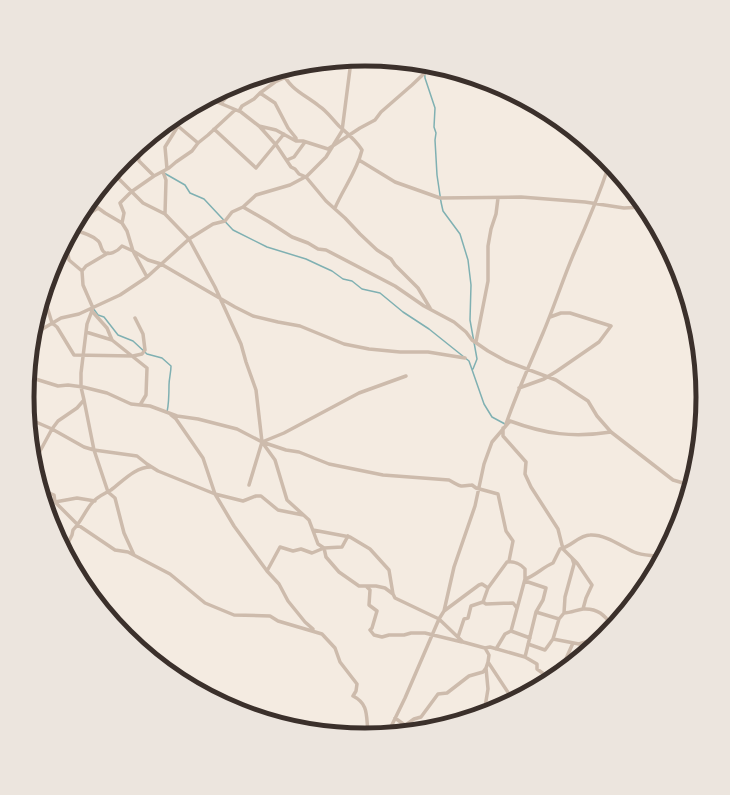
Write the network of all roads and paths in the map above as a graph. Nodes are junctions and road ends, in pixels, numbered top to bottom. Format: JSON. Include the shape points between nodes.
{"nodes":[{"id":1,"x":350,"y":67,"type":"edge"},
{"id":2,"x":425,"y":72,"type":"edge"},
{"id":3,"x":291,"y":75,"type":"edge"},
{"id":4,"x":285,"y":78,"type":"junction"},
{"id":5,"x":260,"y":93,"type":"junction"},
{"id":6,"x":227,"y":97,"type":"edge"},
{"id":7,"x":218,"y":102,"type":"edge"},
{"id":8,"x":221,"y":103,"type":"junction"},
{"id":9,"x":237,"y":111,"type":"junction"},
{"id":10,"x":178,"y":126,"type":"joint"},
{"id":11,"x":259,"y":126,"type":"junction"},
{"id":12,"x":342,"y":128,"type":"junction"},
{"id":13,"x":214,"y":129,"type":"junction"},
{"id":14,"x":284,"y":134,"type":"junction"},
{"id":15,"x":350,"y":135,"type":"junction"},
{"id":16,"x":296,"y":141,"type":"junction"},
{"id":17,"x":305,"y":142,"type":"junction"},
{"id":18,"x":198,"y":143,"type":"junction"},
{"id":19,"x":276,"y":144,"type":"junction"},
{"id":20,"x":334,"y":145,"type":"junction"},
{"id":21,"x":138,"y":157,"type":"edge"},
{"id":22,"x":287,"y":160,"type":"junction"},
{"id":23,"x":359,"y":160,"type":"junction"},
{"id":24,"x":167,"y":169,"type":"junction"},
{"id":25,"x":607,"y":171,"type":"edge"},
{"id":26,"x":163,"y":172,"type":"junction"},
{"id":27,"x":154,"y":176,"type":"junction"},
{"id":28,"x":306,"y":177,"type":"junction"},
{"id":29,"x":117,"y":178,"type":"edge"},
{"id":30,"x":131,"y":192,"type":"junction"},
{"id":31,"x":498,"y":198,"type":"junction"},
{"id":32,"x":596,"y":204,"type":"junction"},
{"id":33,"x":95,"y":206,"type":"edge"},
{"id":34,"x":243,"y":207,"type":"junction"},
{"id":35,"x":636,"y":207,"type":"edge"},
{"id":36,"x":98,"y":208,"type":"junction"},
{"id":37,"x":335,"y":208,"type":"junction"},
{"id":38,"x":91,"y":213,"type":"edge"},
{"id":39,"x":165,"y":214,"type":"junction"},
{"id":40,"x":122,"y":222,"type":"junction"},
{"id":41,"x":78,"y":231,"type":"edge"},
{"id":42,"x":189,"y":239,"type":"junction"},
{"id":43,"x":133,"y":251,"type":"junction"},
{"id":44,"x":68,"y":252,"type":"edge"},
{"id":45,"x":108,"y":253,"type":"junction"},
{"id":46,"x":161,"y":264,"type":"junction"},
{"id":47,"x":82,"y":271,"type":"junction"},
{"id":48,"x":147,"y":277,"type":"junction"},
{"id":49,"x":222,"y":300,"type":"junction"},
{"id":50,"x":47,"y":306,"type":"edge"},
{"id":51,"x":92,"y":309,"type":"junction"},
{"id":52,"x":430,"y":309,"type":"junction"},
{"id":53,"x":550,"y":317,"type":"junction"},
{"id":54,"x":134,"y":318,"type":"dead end"},
{"id":55,"x":52,"y":323,"type":"junction"},
{"id":56,"x":41,"y":329,"type":"edge"},
{"id":57,"x":86,"y":332,"type":"junction"},
{"id":58,"x":112,"y":340,"type":"junction"},
{"id":59,"x":476,"y":342,"type":"junction"},
{"id":60,"x":83,"y":356,"type":"junction"},
{"id":61,"x":133,"y":356,"type":"junction"},
{"id":62,"x":465,"y":358,"type":"dead end"},
{"id":63,"x":527,"y":369,"type":"junction"},
{"id":64,"x":406,"y":376,"type":"dead end"},
{"id":65,"x":548,"y":377,"type":"junction"},
{"id":66,"x":35,"y":379,"type":"edge"},
{"id":67,"x":81,"y":387,"type":"junction"},
{"id":68,"x":519,"y":388,"type":"junction"},
{"id":69,"x":84,"y":400,"type":"junction"},
{"id":70,"x":140,"y":405,"type":"junction"},
{"id":71,"x":170,"y":414,"type":"junction"},
{"id":72,"x":35,"y":422,"type":"edge"},
{"id":73,"x":505,"y":426,"type":"junction"},
{"id":74,"x":52,"y":429,"type":"junction"},
{"id":75,"x":611,"y":432,"type":"junction"},
{"id":76,"x":262,"y":442,"type":"junction"},
{"id":77,"x":94,"y":450,"type":"junction"},
{"id":78,"x":39,"y":453,"type":"edge"},
{"id":79,"x":152,"y":468,"type":"junction"},
{"id":80,"x":685,"y":484,"type":"edge"},
{"id":81,"x":249,"y":485,"type":"dead end"},
{"id":82,"x":478,"y":488,"type":"junction"},
{"id":83,"x":108,"y":492,"type":"junction"},
{"id":84,"x":48,"y":493,"type":"edge"},
{"id":85,"x":215,"y":494,"type":"junction"},
{"id":86,"x":95,"y":500,"type":"junction"},
{"id":87,"x":55,"y":502,"type":"junction"},
{"id":88,"x":304,"y":515,"type":"junction"},
{"id":89,"x":78,"y":525,"type":"junction"},
{"id":90,"x":313,"y":530,"type":"junction"},
{"id":91,"x":348,"y":536,"type":"junction"},
{"id":92,"x":68,"y":543,"type":"edge"},
{"id":93,"x":324,"y":548,"type":"junction"},
{"id":94,"x":563,"y":549,"type":"junction"},
{"id":95,"x":134,"y":555,"type":"junction"},
{"id":96,"x":571,"y":556,"type":"junction"},
{"id":97,"x":656,"y":556,"type":"edge"},
{"id":98,"x":509,"y":561,"type":"junction"},
{"id":99,"x":266,"y":571,"type":"junction"},
{"id":100,"x":525,"y":580,"type":"junction"},
{"id":101,"x":367,"y":587,"type":"junction"},
{"id":102,"x":488,"y":588,"type":"junction"},
{"id":103,"x":393,"y":594,"type":"junction"},
{"id":104,"x":483,"y":602,"type":"junction"},
{"id":105,"x":517,"y":608,"type":"junction"},
{"id":106,"x":583,"y":609,"type":"junction"},
{"id":107,"x":444,"y":611,"type":"junction"},
{"id":108,"x":536,"y":612,"type":"junction"},
{"id":109,"x":564,"y":613,"type":"junction"},
{"id":110,"x":439,"y":619,"type":"junction"},
{"id":111,"x":559,"y":619,"type":"junction"},
{"id":112,"x":609,"y":621,"type":"edge"},
{"id":113,"x":315,"y":631,"type":"junction"},
{"id":114,"x":511,"y":631,"type":"junction"},
{"id":115,"x":433,"y":634,"type":"junction"},
{"id":116,"x":458,"y":637,"type":"junction"},
{"id":117,"x":530,"y":638,"type":"junction"},
{"id":118,"x":553,"y":639,"type":"junction"},
{"id":119,"x":589,"y":641,"type":"edge"},
{"id":120,"x":463,"y":642,"type":"junction"},
{"id":121,"x":573,"y":643,"type":"junction"},
{"id":122,"x":528,"y":644,"type":"junction"},
{"id":123,"x":485,"y":648,"type":"junction"},
{"id":124,"x":496,"y":649,"type":"junction"},
{"id":125,"x":525,"y":657,"type":"junction"},
{"id":126,"x":566,"y":661,"type":"edge"},
{"id":127,"x":488,"y":662,"type":"junction"},
{"id":128,"x":486,"y":668,"type":"junction"},
{"id":129,"x":545,"y":675,"type":"edge"},
{"id":130,"x":510,"y":695,"type":"edge"},
{"id":131,"x":485,"y":706,"type":"edge"},
{"id":132,"x":395,"y":718,"type":"junction"},
{"id":133,"x":406,"y":725,"type":"joint"},
{"id":134,"x":368,"y":728,"type":"edge"},
{"id":135,"x":390,"y":728,"type":"edge"}],
"edges":[{"from":1,"to":12,"type":"street"},
{"from":2,"to":15,"type":"street","via":[[374,120]]},
{"from":3,"to":4,"type":"street"},
{"from":4,"to":5,"type":"street"},
{"from":4,"to":12,"type":"street","via":[[286,82],[326,111]]},
{"from":5,"to":9,"type":"street"},
{"from":5,"to":16,"type":"street","via":[[275,103]]},
{"from":6,"to":8,"type":"street"},
{"from":7,"to":8,"type":"street"},
{"from":8,"to":9,"type":"street"},
{"from":9,"to":11,"type":"street"},
{"from":9,"to":13,"type":"street"},
{"from":10,"to":18,"type":"street"},
{"from":10,"to":24,"type":"street","via":[[165,146]]},
{"from":11,"to":14,"type":"street"},
{"from":11,"to":19,"type":"street"},
{"from":12,"to":15,"type":"street"},
{"from":12,"to":20,"type":"street"},
{"from":13,"to":18,"type":"street"},
{"from":13,"to":19,"type":"street","via":[[256,168]]},
{"from":14,"to":16,"type":"street"},
{"from":14,"to":19,"type":"street"},
{"from":15,"to":20,"type":"street"},
{"from":15,"to":23,"type":"street","via":[[362,150]]},
{"from":16,"to":17,"type":"street"},
{"from":17,"to":20,"type":"street","via":[[328,149]]},
{"from":17,"to":22,"type":"street","via":[[294,157]]},
{"from":18,"to":24,"type":"street","via":[[192,151]]},
{"from":19,"to":22,"type":"street"},
{"from":20,"to":28,"type":"street"},
{"from":21,"to":27,"type":"street","via":[[139,161]]},
{"from":22,"to":28,"type":"street","via":[[291,168]]},
{"from":23,"to":31,"type":"street","via":[[395,182],[440,198]]},
{"from":23,"to":37,"type":"street"},
{"from":24,"to":26,"type":"street"},
{"from":25,"to":32,"type":"street"},
{"from":26,"to":27,"type":"street"},
{"from":26,"to":39,"type":"street","via":[[166,180]]},
{"from":27,"to":30,"type":"street"},
{"from":28,"to":34,"type":"street","via":[[290,185],[256,195]]},
{"from":28,"to":37,"type":"street"},
{"from":29,"to":30,"type":"street"},
{"from":30,"to":39,"type":"street","via":[[142,203]]},
{"from":30,"to":40,"type":"street","via":[[120,203],[124,212]]},
{"from":31,"to":32,"type":"street","via":[[521,197]]},
{"from":31,"to":59,"type":"street","via":[[488,246],[488,281]]},
{"from":32,"to":35,"type":"street"},
{"from":32,"to":53,"type":"street"},
{"from":33,"to":36,"type":"street"},
{"from":34,"to":42,"type":"street","via":[[232,212],[225,221],[213,224]]},
{"from":34,"to":52,"type":"street","via":[[292,236],[318,249],[326,250],[395,286]]},
{"from":36,"to":38,"type":"street"},
{"from":36,"to":40,"type":"street"},
{"from":37,"to":52,"type":"street","via":[[377,250],[391,259],[418,288]]},
{"from":39,"to":42,"type":"street"},
{"from":40,"to":43,"type":"street"},
{"from":41,"to":45,"type":"street","via":[[98,240],[103,251]]},
{"from":42,"to":46,"type":"street"},
{"from":42,"to":49,"type":"street"},
{"from":43,"to":45,"type":"street","via":[[122,246]]},
{"from":43,"to":46,"type":"street"},
{"from":43,"to":48,"type":"street"},
{"from":44,"to":47,"type":"street","via":[[69,260]]},
{"from":45,"to":47,"type":"street"},
{"from":46,"to":48,"type":"street"},
{"from":46,"to":49,"type":"street"},
{"from":47,"to":51,"type":"street","via":[[83,285]]},
{"from":48,"to":51,"type":"street"},
{"from":49,"to":62,"type":"street","via":[[253,316],[300,326],[344,344],[369,349],[428,352]]},
{"from":49,"to":76,"type":"street","via":[[241,344],[256,390]]},
{"from":50,"to":55,"type":"street"},
{"from":51,"to":55,"type":"street"},
{"from":51,"to":57,"type":"street"},
{"from":51,"to":58,"type":"street","via":[[107,328]]},
{"from":52,"to":59,"type":"street","via":[[454,322]]},
{"from":53,"to":63,"type":"street"},
{"from":53,"to":65,"type":"street","via":[[570,313],[612,326],[599,342]]},
{"from":54,"to":61,"type":"street","via":[[143,334],[145,350],[142,354]]},
{"from":55,"to":56,"type":"street"},
{"from":55,"to":60,"type":"street","via":[[73,355]]},
{"from":57,"to":58,"type":"street"},
{"from":57,"to":60,"type":"street"},
{"from":58,"to":61,"type":"street"},
{"from":59,"to":63,"type":"street","via":[[506,361]]},
{"from":60,"to":61,"type":"street"},
{"from":60,"to":67,"type":"street"},
{"from":61,"to":70,"type":"street","via":[[147,368],[146,396]]},
{"from":63,"to":65,"type":"street"},
{"from":63,"to":68,"type":"street"},
{"from":64,"to":76,"type":"street","via":[[360,393]]},
{"from":65,"to":68,"type":"street"},
{"from":65,"to":75,"type":"street","via":[[588,401]]},
{"from":66,"to":67,"type":"street","via":[[58,386]]},
{"from":67,"to":69,"type":"street"},
{"from":67,"to":70,"type":"street"},
{"from":68,"to":73,"type":"street"},
{"from":69,"to":74,"type":"street"},
{"from":69,"to":77,"type":"street"},
{"from":70,"to":71,"type":"street"},
{"from":71,"to":76,"type":"street","via":[[237,429]]},
{"from":71,"to":85,"type":"street","via":[[203,458]]},
{"from":72,"to":74,"type":"street"},
{"from":73,"to":75,"type":"street","via":[[510,421],[532,429],[570,435]]},
{"from":73,"to":82,"type":"street","via":[[492,442]]},
{"from":73,"to":94,"type":"street","via":[[503,436],[526,462],[525,474],[558,529]]},
{"from":74,"to":77,"type":"street"},
{"from":74,"to":78,"type":"street"},
{"from":75,"to":80,"type":"street","via":[[672,480]]},
{"from":76,"to":81,"type":"street"},
{"from":76,"to":82,"type":"street","via":[[347,468],[384,475],[450,480],[456,485],[465,487],[471,484]]},
{"from":76,"to":88,"type":"street","via":[[276,460],[287,500]]},
{"from":77,"to":79,"type":"street","via":[[136,455]]},
{"from":77,"to":83,"type":"street"},
{"from":79,"to":83,"type":"street","via":[[144,468],[130,474]]},
{"from":79,"to":85,"type":"street"},
{"from":82,"to":98,"type":"street","via":[[499,495],[506,531],[513,540]]},
{"from":82,"to":107,"type":"street","via":[[475,506],[454,567]]},
{"from":83,"to":86,"type":"street"},
{"from":83,"to":95,"type":"street","via":[[115,498],[124,533]]},
{"from":84,"to":87,"type":"street","via":[[54,495]]},
{"from":85,"to":88,"type":"street","via":[[244,501],[261,496],[278,510]]},
{"from":85,"to":99,"type":"street"},
{"from":86,"to":87,"type":"street","via":[[77,498]]},
{"from":86,"to":89,"type":"street"},
{"from":87,"to":89,"type":"street"},
{"from":88,"to":90,"type":"street","via":[[311,522]]},
{"from":89,"to":92,"type":"street"},
{"from":89,"to":95,"type":"street","via":[[114,549]]},
{"from":90,"to":91,"type":"street"},
{"from":90,"to":93,"type":"street","via":[[318,544]]},
{"from":91,"to":93,"type":"street","via":[[342,547]]},
{"from":91,"to":103,"type":"street","via":[[370,549],[386,566],[390,572]]},
{"from":93,"to":99,"type":"street","via":[[312,553],[280,547]]},
{"from":93,"to":101,"type":"street","via":[[326,557],[339,572],[359,586]]},
{"from":94,"to":96,"type":"street"},
{"from":94,"to":97,"type":"street","via":[[591,535],[640,554]]},
{"from":94,"to":100,"type":"street","via":[[560,549],[553,563]]},
{"from":95,"to":113,"type":"street","via":[[170,574],[205,603],[215,608],[234,615],[270,616],[278,622]]},
{"from":96,"to":106,"type":"street","via":[[592,585]]},
{"from":96,"to":109,"type":"street","via":[[574,564],[565,597]]},
{"from":98,"to":100,"type":"street","via":[[524,568]]},
{"from":98,"to":102,"type":"street","via":[[502,566]]},
{"from":99,"to":113,"type":"street","via":[[279,584],[288,601],[305,622]]},
{"from":100,"to":105,"type":"street"},
{"from":100,"to":108,"type":"street","via":[[546,588]]},
{"from":101,"to":103,"type":"street","via":[[385,588]]},
{"from":101,"to":115,"type":"street","via":[[370,590],[370,605],[376,611],[370,630],[374,635],[382,637],[419,632]]},
{"from":102,"to":104,"type":"street"},
{"from":102,"to":107,"type":"street","via":[[479,585]]},
{"from":103,"to":110,"type":"street","via":[[395,598]]},
{"from":104,"to":105,"type":"street","via":[[513,603]]},
{"from":104,"to":116,"type":"street","via":[[471,606]]},
{"from":105,"to":114,"type":"street"},
{"from":106,"to":109,"type":"street"},
{"from":106,"to":112,"type":"street","via":[[602,614]]},
{"from":107,"to":110,"type":"street"},
{"from":108,"to":111,"type":"street"},
{"from":108,"to":117,"type":"street"},
{"from":109,"to":111,"type":"street"},
{"from":110,"to":115,"type":"street"},
{"from":110,"to":116,"type":"street"},
{"from":111,"to":118,"type":"street"},
{"from":113,"to":134,"type":"street","via":[[322,634],[335,648],[356,684],[353,696],[366,706]]},
{"from":114,"to":117,"type":"street"},
{"from":114,"to":124,"type":"street","via":[[505,634]]},
{"from":115,"to":120,"type":"street"},
{"from":115,"to":132,"type":"street"},
{"from":116,"to":120,"type":"street"},
{"from":117,"to":122,"type":"street"},
{"from":118,"to":121,"type":"street"},
{"from":118,"to":122,"type":"street","via":[[545,650]]},
{"from":119,"to":121,"type":"street"},
{"from":120,"to":123,"type":"street"},
{"from":121,"to":126,"type":"street"},
{"from":122,"to":125,"type":"street"},
{"from":123,"to":124,"type":"street"},
{"from":123,"to":127,"type":"street","via":[[489,655]]},
{"from":124,"to":125,"type":"street"},
{"from":125,"to":129,"type":"street","via":[[538,664],[537,669]]},
{"from":127,"to":128,"type":"street"},
{"from":127,"to":130,"type":"street"},
{"from":128,"to":131,"type":"street","via":[[488,689]]},
{"from":128,"to":133,"type":"street","via":[[482,672],[468,676],[447,693],[438,694],[421,717]]},
{"from":132,"to":133,"type":"street"},
{"from":132,"to":135,"type":"street"}]}
